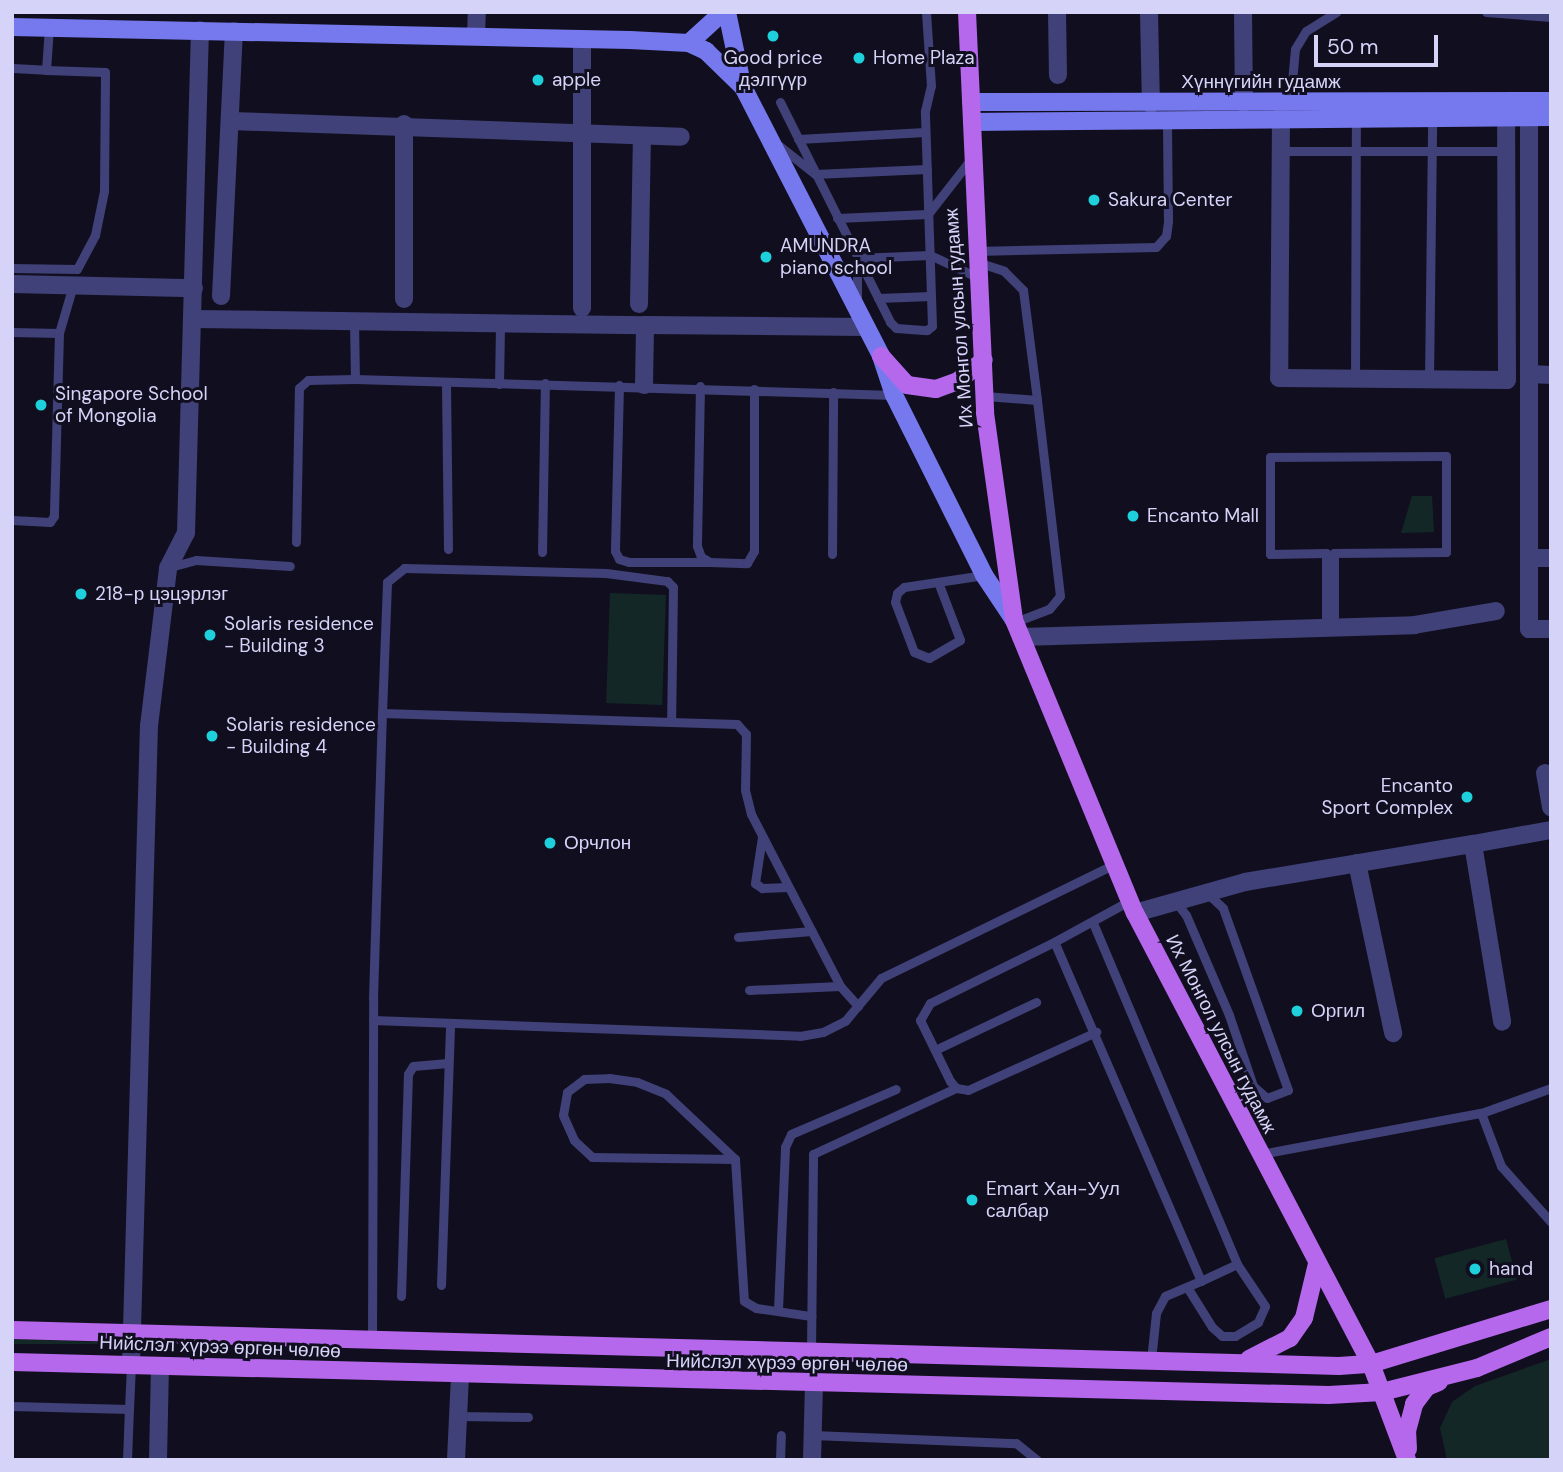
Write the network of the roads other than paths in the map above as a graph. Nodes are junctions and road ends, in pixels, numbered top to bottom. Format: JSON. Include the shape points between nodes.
{"nodes":[{"id":1,"x":477,"y":12,"type":"edge"},
{"id":2,"x":725,"y":12,"type":"edge"},
{"id":3,"x":926,"y":12,"type":"edge"},
{"id":4,"x":967,"y":12,"type":"edge"},
{"id":5,"x":1057,"y":12,"type":"edge"},
{"id":6,"x":1149,"y":12,"type":"edge"},
{"id":7,"x":1243,"y":12,"type":"edge"},
{"id":8,"x":1336,"y":12,"type":"edge"},
{"id":9,"x":1486,"y":12,"type":"edge"},
{"id":10,"x":1551,"y":17,"type":"edge"},
{"id":11,"x":12,"y":27,"type":"edge"},
{"id":12,"x":49,"y":27,"type":"junction"},
{"id":13,"x":200,"y":30,"type":"junction"},
{"id":14,"x":234,"y":31,"type":"junction"},
{"id":15,"x":476,"y":36,"type":"junction"},
{"id":16,"x":582,"y":38,"type":"junction"},
{"id":17,"x":690,"y":43,"type":"junction"},
{"id":18,"x":12,"y":68,"type":"edge"},
{"id":19,"x":46,"y":70,"type":"junction"},
{"id":20,"x":1058,"y":75,"type":"dead end"},
{"id":21,"x":743,"y":87,"type":"junction"},
{"id":22,"x":1551,"y":101,"type":"edge"},
{"id":23,"x":780,"y":102,"type":"dead end"},
{"id":24,"x":971,"y":102,"type":"junction"},
{"id":25,"x":1244,"y":103,"type":"junction"},
{"id":26,"x":1151,"y":104,"type":"junction"},
{"id":27,"x":1286,"y":110,"type":"junction"},
{"id":28,"x":1356,"y":117,"type":"junction"},
{"id":29,"x":1432,"y":117,"type":"junction"},
{"id":30,"x":1506,"y":117,"type":"junction"},
{"id":31,"x":1530,"y":117,"type":"junction"},
{"id":32,"x":1551,"y":117,"type":"edge"},
{"id":33,"x":1167,"y":119,"type":"junction"},
{"id":34,"x":231,"y":121,"type":"junction"},
{"id":35,"x":972,"y":122,"type":"junction"},
{"id":36,"x":404,"y":124,"type":"junction"},
{"id":37,"x":925,"y":132,"type":"junction"},
{"id":38,"x":580,"y":134,"type":"junction"},
{"id":39,"x":642,"y":136,"type":"junction"},
{"id":40,"x":681,"y":137,"type":"dead end"},
{"id":41,"x":770,"y":139,"type":"junction"},
{"id":42,"x":798,"y":139,"type":"junction"},
{"id":43,"x":1431,"y":149,"type":"junction"},
{"id":44,"x":1357,"y":150,"type":"junction"},
{"id":45,"x":1281,"y":151,"type":"junction"},
{"id":46,"x":1506,"y":151,"type":"junction"},
{"id":47,"x":971,"y":159,"type":"junction"},
{"id":48,"x":927,"y":169,"type":"junction"},
{"id":49,"x":815,"y":174,"type":"junction"},
{"id":50,"x":928,"y":214,"type":"junction"},
{"id":51,"x":837,"y":218,"type":"junction"},
{"id":52,"x":930,"y":255,"type":"junction"},
{"id":53,"x":857,"y":258,"type":"junction"},
{"id":54,"x":976,"y":263,"type":"junction"},
{"id":55,"x":12,"y":268,"type":"edge"},
{"id":56,"x":75,"y":277,"type":"junction"},
{"id":57,"x":12,"y":284,"type":"edge"},
{"id":58,"x":194,"y":288,"type":"junction"},
{"id":59,"x":220,"y":296,"type":"dead end"},
{"id":60,"x":931,"y":296,"type":"junction"},
{"id":61,"x":878,"y":298,"type":"junction"},
{"id":62,"x":404,"y":299,"type":"dead end"},
{"id":63,"x":639,"y":304,"type":"dead end"},
{"id":64,"x":582,"y":308,"type":"dead end"},
{"id":65,"x":857,"y":309,"type":"junction"},
{"id":66,"x":194,"y":319,"type":"junction"},
{"id":67,"x":354,"y":321,"type":"junction"},
{"id":68,"x":500,"y":324,"type":"junction"},
{"id":69,"x":645,"y":325,"type":"junction"},
{"id":70,"x":866,"y":327,"type":"junction"},
{"id":71,"x":12,"y":332,"type":"edge"},
{"id":72,"x":59,"y":333,"type":"junction"},
{"id":73,"x":881,"y":356,"type":"junction"},
{"id":74,"x":984,"y":360,"type":"junction"},
{"id":75,"x":1530,"y":374,"type":"junction"},
{"id":76,"x":1551,"y":374,"type":"edge"},
{"id":77,"x":355,"y":379,"type":"junction"},
{"id":78,"x":1355,"y":379,"type":"junction"},
{"id":79,"x":1429,"y":380,"type":"junction"},
{"id":80,"x":545,"y":383,"type":"junction"},
{"id":81,"x":499,"y":384,"type":"junction"},
{"id":82,"x":446,"y":385,"type":"junction"},
{"id":83,"x":619,"y":385,"type":"junction"},
{"id":84,"x":644,"y":385,"type":"junction"},
{"id":85,"x":700,"y":386,"type":"junction"},
{"id":86,"x":754,"y":388,"type":"junction"},
{"id":87,"x":833,"y":392,"type":"junction"},
{"id":88,"x":894,"y":395,"type":"junction"},
{"id":89,"x":985,"y":396,"type":"junction"},
{"id":90,"x":1037,"y":400,"type":"junction"},
{"id":91,"x":12,"y":520,"type":"edge"},
{"id":92,"x":296,"y":542,"type":"dead end"},
{"id":93,"x":448,"y":550,"type":"dead end"},
{"id":94,"x":542,"y":552,"type":"dead end"},
{"id":95,"x":832,"y":554,"type":"dead end"},
{"id":96,"x":1529,"y":558,"type":"junction"},
{"id":97,"x":1551,"y":558,"type":"edge"},
{"id":98,"x":709,"y":562,"type":"junction"},
{"id":99,"x":290,"y":566,"type":"dead end"},
{"id":100,"x":168,"y":568,"type":"junction"},
{"id":101,"x":984,"y":575,"type":"junction"},
{"id":102,"x":938,"y":582,"type":"junction"},
{"id":103,"x":1496,"y":611,"type":"dead end"},
{"id":104,"x":1016,"y":626,"type":"junction"},
{"id":105,"x":1330,"y":627,"type":"junction"},
{"id":106,"x":1551,"y":629,"type":"edge"},
{"id":107,"x":383,"y":713,"type":"junction"},
{"id":108,"x":671,"y":722,"type":"junction"},
{"id":109,"x":1545,"y":773,"type":"dead end"},
{"id":110,"x":1551,"y":807,"type":"edge"},
{"id":111,"x":1551,"y":830,"type":"edge"},
{"id":112,"x":762,"y":837,"type":"junction"},
{"id":113,"x":1474,"y":844,"type":"junction"},
{"id":114,"x":1357,"y":863,"type":"junction"},
{"id":115,"x":1113,"y":865,"type":"junction"},
{"id":116,"x":789,"y":887,"type":"junction"},
{"id":117,"x":1206,"y":892,"type":"junction"},
{"id":118,"x":1173,"y":899,"type":"junction"},
{"id":119,"x":1132,"y":907,"type":"junction"},
{"id":120,"x":1093,"y":923,"type":"junction"},
{"id":121,"x":812,"y":931,"type":"junction"},
{"id":122,"x":738,"y":937,"type":"dead end"},
{"id":123,"x":1054,"y":942,"type":"junction"},
{"id":124,"x":840,"y":986,"type":"junction"},
{"id":125,"x":749,"y":990,"type":"dead end"},
{"id":126,"x":1036,"y":1002,"type":"dead end"},
{"id":127,"x":858,"y":1006,"type":"junction"},
{"id":128,"x":373,"y":1020,"type":"junction"},
{"id":129,"x":1502,"y":1022,"type":"dead end"},
{"id":130,"x":450,"y":1024,"type":"junction"},
{"id":131,"x":1096,"y":1032,"type":"junction"},
{"id":132,"x":1393,"y":1033,"type":"dead end"},
{"id":133,"x":935,"y":1050,"type":"junction"},
{"id":134,"x":449,"y":1063,"type":"junction"},
{"id":135,"x":957,"y":1088,"type":"junction"},
{"id":136,"x":1551,"y":1088,"type":"edge"},
{"id":137,"x":896,"y":1089,"type":"dead end"},
{"id":138,"x":1481,"y":1113,"type":"junction"},
{"id":139,"x":1259,"y":1154,"type":"junction"},
{"id":140,"x":735,"y":1159,"type":"junction"},
{"id":141,"x":1551,"y":1222,"type":"edge"},
{"id":142,"x":1237,"y":1264,"type":"junction"},
{"id":143,"x":1317,"y":1264,"type":"junction"},
{"id":144,"x":1201,"y":1281,"type":"junction"},
{"id":145,"x":441,"y":1285,"type":"dead end"},
{"id":146,"x":1187,"y":1287,"type":"junction"},
{"id":147,"x":401,"y":1296,"type":"dead end"},
{"id":148,"x":778,"y":1309,"type":"junction"},
{"id":149,"x":1551,"y":1309,"type":"edge"},
{"id":150,"x":811,"y":1316,"type":"junction"},
{"id":151,"x":12,"y":1330,"type":"edge"},
{"id":152,"x":132,"y":1333,"type":"junction"},
{"id":153,"x":162,"y":1334,"type":"junction"},
{"id":154,"x":1551,"y":1337,"type":"edge"},
{"id":155,"x":372,"y":1338,"type":"junction"},
{"id":156,"x":811,"y":1351,"type":"junction"},
{"id":157,"x":1151,"y":1360,"type":"junction"},
{"id":158,"x":12,"y":1362,"type":"edge"},
{"id":159,"x":1240,"y":1362,"type":"junction"},
{"id":160,"x":1371,"y":1364,"type":"junction"},
{"id":161,"x":131,"y":1366,"type":"junction"},
{"id":162,"x":160,"y":1367,"type":"junction"},
{"id":163,"x":1477,"y":1368,"type":"junction"},
{"id":164,"x":460,"y":1376,"type":"junction"},
{"id":165,"x":814,"y":1384,"type":"junction"},
{"id":166,"x":1382,"y":1392,"type":"junction"},
{"id":167,"x":12,"y":1406,"type":"edge"},
{"id":168,"x":129,"y":1409,"type":"junction"},
{"id":169,"x":458,"y":1416,"type":"junction"},
{"id":170,"x":528,"y":1417,"type":"dead end"},
{"id":171,"x":781,"y":1435,"type":"dead end"},
{"id":172,"x":813,"y":1435,"type":"junction"},
{"id":173,"x":127,"y":1460,"type":"edge"},
{"id":174,"x":158,"y":1460,"type":"edge"},
{"id":175,"x":456,"y":1460,"type":"edge"},
{"id":176,"x":780,"y":1460,"type":"edge"},
{"id":177,"x":813,"y":1460,"type":"edge"},
{"id":178,"x":1038,"y":1460,"type":"edge"},
{"id":179,"x":1408,"y":1460,"type":"edge"}],
"edges":[{"from":1,"to":15,"type":"street"},
{"from":2,"to":17,"type":"main road"},
{"from":2,"to":21,"type":"main road"},
{"from":3,"to":37,"type":"lane","via":[[931,86]]},
{"from":4,"to":24,"type":"main road","name":"Их Монгол улсын гудамж"},
{"from":5,"to":20,"type":"street"},
{"from":6,"to":26,"type":"street"},
{"from":7,"to":25,"type":"street"},
{"from":8,"to":27,"type":"lane","via":[[1306,31],[1295,49]]},
{"from":9,"to":10,"type":"lane"},
{"from":11,"to":12,"type":"main road"},
{"from":12,"to":13,"type":"main road"},
{"from":12,"to":19,"type":"lane"},
{"from":13,"to":14,"type":"main road"},
{"from":13,"to":58,"type":"street"},
{"from":14,"to":15,"type":"main road"},
{"from":14,"to":34,"type":"street"},
{"from":15,"to":16,"type":"main road"},
{"from":16,"to":17,"type":"main road"},
{"from":16,"to":38,"type":"street"},
{"from":17,"to":21,"type":"main road","via":[[706,51]]},
{"from":18,"to":19,"type":"lane"},
{"from":19,"to":56,"type":"lane","via":[[105,72],[104,191],[95,234]]},
{"from":21,"to":41,"type":"main road","name":"Их Монгол улсын гудамж"},
{"from":22,"to":27,"type":"main road","name":"Хүннүгийн гудамж"},
{"from":23,"to":42,"type":"lane"},
{"from":24,"to":26,"type":"main road","name":"Хүннүгийн гудамж"},
{"from":24,"to":35,"type":"main road","name":"Их Монгол улсын гудамж"},
{"from":25,"to":26,"type":"main road","name":"Хүннүгийн гудамж"},
{"from":25,"to":27,"type":"main road","name":"Хүннүгийн гудамж"},
{"from":27,"to":28,"type":"main road","name":"Хүннүгийн гудамж"},
{"from":27,"to":33,"type":"main road","name":"Хүннүгийн гудамж"},
{"from":27,"to":45,"type":"street"},
{"from":28,"to":29,"type":"main road","name":"Хүннүгийн гудамж"},
{"from":28,"to":44,"type":"lane"},
{"from":29,"to":30,"type":"main road","name":"Хүннүгийн гудамж"},
{"from":29,"to":43,"type":"lane"},
{"from":30,"to":31,"type":"main road","name":"Хүннүгийн гудамж"},
{"from":30,"to":46,"type":"street"},
{"from":31,"to":32,"type":"main road","name":"Хүннүгийн гудамж"},
{"from":31,"to":75,"type":"street"},
{"from":33,"to":35,"type":"main road","name":"Хүннүгийн гудамж"},
{"from":33,"to":54,"type":"lane","via":[[1168,221],[1166,236],[1156,247]]},
{"from":34,"to":36,"type":"street"},
{"from":34,"to":59,"type":"street"},
{"from":35,"to":47,"type":"main road","name":"Их Монгол улсын гудамж"},
{"from":36,"to":38,"type":"street"},
{"from":36,"to":62,"type":"street"},
{"from":37,"to":42,"type":"lane"},
{"from":37,"to":48,"type":"lane"},
{"from":38,"to":39,"type":"street"},
{"from":38,"to":64,"type":"street"},
{"from":39,"to":40,"type":"street"},
{"from":39,"to":63,"type":"street"},
{"from":41,"to":49,"type":"lane"},
{"from":41,"to":65,"type":"main road","name":"Их Монгол улсын гудамж"},
{"from":42,"to":49,"type":"lane"},
{"from":43,"to":44,"type":"lane"},
{"from":43,"to":46,"type":"lane"},
{"from":43,"to":79,"type":"lane"},
{"from":44,"to":45,"type":"lane"},
{"from":44,"to":78,"type":"lane"},
{"from":45,"to":78,"type":"street","via":[[1279,378]]},
{"from":46,"to":79,"type":"street","via":[[1507,380]]},
{"from":47,"to":50,"type":"lane"},
{"from":47,"to":54,"type":"main road","name":"Их Монгол улсын гудамж"},
{"from":48,"to":49,"type":"lane"},
{"from":48,"to":50,"type":"lane"},
{"from":49,"to":51,"type":"lane"},
{"from":50,"to":51,"type":"lane"},
{"from":50,"to":52,"type":"lane"},
{"from":51,"to":53,"type":"lane"},
{"from":52,"to":53,"type":"lane"},
{"from":52,"to":54,"type":"lane"},
{"from":52,"to":60,"type":"lane"},
{"from":53,"to":61,"type":"lane"},
{"from":53,"to":65,"type":"lane"},
{"from":54,"to":74,"type":"main road","name":"Их Монгол улсын гудамж"},
{"from":54,"to":90,"type":"lane","via":[[1004,271],[1023,290]]},
{"from":55,"to":56,"type":"lane"},
{"from":56,"to":57,"type":"street"},
{"from":56,"to":58,"type":"street"},
{"from":56,"to":72,"type":"lane"},
{"from":58,"to":66,"type":"street"},
{"from":60,"to":61,"type":"lane"},
{"from":60,"to":61,"type":"lane","via":[[932,326],[928,330],[896,328]]},
{"from":65,"to":70,"type":"main road","name":"Их Монгол улсын гудамж"},
{"from":66,"to":67,"type":"street"},
{"from":66,"to":100,"type":"street","via":[[186,533]]},
{"from":67,"to":68,"type":"street"},
{"from":67,"to":77,"type":"lane"},
{"from":68,"to":69,"type":"street"},
{"from":68,"to":81,"type":"lane"},
{"from":69,"to":70,"type":"street"},
{"from":69,"to":84,"type":"street"},
{"from":70,"to":73,"type":"main road","name":"Их Монгол улсын гудамж"},
{"from":71,"to":72,"type":"lane"},
{"from":72,"to":91,"type":"lane","via":[[54,516],[50,522]]},
{"from":73,"to":74,"type":"main road","via":[[907,384],[936,389],[958,381]]},
{"from":73,"to":88,"type":"main road","name":"Их Монгол улсын гудамж"},
{"from":74,"to":89,"type":"main road","name":"Их Монгол улсын гудамж"},
{"from":75,"to":76,"type":"street"},
{"from":75,"to":96,"type":"street"},
{"from":77,"to":82,"type":"lane"},
{"from":77,"to":92,"type":"lane","via":[[308,380],[299,387]]},
{"from":78,"to":79,"type":"street"},
{"from":80,"to":81,"type":"lane"},
{"from":80,"to":83,"type":"lane"},
{"from":80,"to":94,"type":"lane"},
{"from":81,"to":82,"type":"lane"},
{"from":82,"to":93,"type":"lane"},
{"from":83,"to":84,"type":"lane"},
{"from":83,"to":98,"type":"lane","via":[[615,551],[619,559]]},
{"from":84,"to":85,"type":"lane"},
{"from":85,"to":86,"type":"lane"},
{"from":85,"to":98,"type":"lane","via":[[697,546]]},
{"from":86,"to":87,"type":"lane"},
{"from":86,"to":98,"type":"lane","via":[[754,551],[747,563]]},
{"from":87,"to":88,"type":"lane"},
{"from":87,"to":95,"type":"lane"},
{"from":88,"to":101,"type":"main road","name":"Их Монгол улсын гудамж"},
{"from":89,"to":90,"type":"lane"},
{"from":89,"to":104,"type":"main road","name":"Их Монгол улсын гудамж"},
{"from":90,"to":104,"type":"lane","via":[[1060,596],[1049,610]]},
{"from":96,"to":97,"type":"street"},
{"from":96,"to":106,"type":"street","via":[[1529,629]]},
{"from":99,"to":100,"type":"lane","via":[[196,559]]},
{"from":100,"to":152,"type":"street","via":[[149,726]]},
{"from":101,"to":102,"type":"lane"},
{"from":101,"to":104,"type":"main road","name":"Их Монгол улсын гудамж"},
{"from":102,"to":102,"type":"lane","via":[[904,587],[895,602],[914,652],[929,658],[960,640]]},
{"from":103,"to":105,"type":"street","via":[[1414,625]]},
{"from":104,"to":105,"type":"street"},
{"from":104,"to":115,"type":"main road","name":"Их Монгол улсын гудамж"},
{"from":105,"to":105,"type":"lane","via":[[1334,553],[1446,552],[1446,456],[1270,457],[1270,554],[1326,553]]},
{"from":107,"to":108,"type":"lane"},
{"from":107,"to":108,"type":"lane","via":[[387,582],[404,568],[606,573],[667,581],[673,587]]},
{"from":107,"to":128,"type":"lane"},
{"from":108,"to":112,"type":"lane","via":[[737,724],[746,734],[746,790]]},
{"from":109,"to":110,"type":"street"},
{"from":111,"to":113,"type":"street"},
{"from":112,"to":116,"type":"lane"},
{"from":112,"to":116,"type":"lane","via":[[755,883],[762,888]]},
{"from":113,"to":114,"type":"street"},
{"from":113,"to":129,"type":"street"},
{"from":114,"to":117,"type":"street"},
{"from":114,"to":132,"type":"street"},
{"from":115,"to":119,"type":"main road","name":"Их Монгол улсын гудамж"},
{"from":115,"to":127,"type":"lane","via":[[881,978]]},
{"from":116,"to":121,"type":"lane"},
{"from":117,"to":118,"type":"street"},
{"from":117,"to":118,"type":"lane","via":[[1223,908],[1288,1090],[1267,1098],[1253,1086],[1219,990],[1186,915]]},
{"from":118,"to":119,"type":"street"},
{"from":119,"to":120,"type":"lane"},
{"from":119,"to":139,"type":"main road","name":"Их Монгол улсын гудамж"},
{"from":120,"to":123,"type":"lane"},
{"from":120,"to":142,"type":"lane"},
{"from":121,"to":122,"type":"lane"},
{"from":121,"to":124,"type":"lane"},
{"from":123,"to":131,"type":"lane"},
{"from":123,"to":133,"type":"lane","via":[[930,1003],[920,1020]]},
{"from":124,"to":125,"type":"lane"},
{"from":124,"to":127,"type":"lane"},
{"from":126,"to":133,"type":"lane"},
{"from":127,"to":130,"type":"lane","via":[[834,1027],[800,1035]]},
{"from":128,"to":130,"type":"lane"},
{"from":128,"to":155,"type":"lane"},
{"from":130,"to":134,"type":"lane"},
{"from":131,"to":135,"type":"lane","via":[[968,1090]]},
{"from":131,"to":144,"type":"lane","via":[[1142,1152]]},
{"from":133,"to":135,"type":"lane"},
{"from":134,"to":145,"type":"lane"},
{"from":134,"to":147,"type":"lane","via":[[414,1066],[408,1074]]},
{"from":135,"to":150,"type":"lane","via":[[813,1154]]},
{"from":136,"to":138,"type":"lane"},
{"from":137,"to":148,"type":"lane","via":[[791,1134],[785,1147]]},
{"from":138,"to":139,"type":"lane"},
{"from":138,"to":141,"type":"lane","via":[[1502,1166]]},
{"from":139,"to":143,"type":"main road","name":"Их Монгол улсын гудамж"},
{"from":140,"to":140,"type":"lane","via":[[592,1157],[575,1140],[563,1115],[567,1092],[584,1079],[637,1082],[666,1094]]},
{"from":140,"to":148,"type":"lane","via":[[744,1301],[756,1308]]},
{"from":142,"to":144,"type":"lane"},
{"from":142,"to":146,"type":"lane","via":[[1265,1306],[1258,1322],[1235,1336],[1222,1336],[1212,1327]]},
{"from":143,"to":159,"type":"main road","via":[[1304,1318],[1290,1338],[1262,1356]]},
{"from":143,"to":160,"type":"main road","name":"Их Монгол улсын гудамж"},
{"from":144,"to":146,"type":"lane"},
{"from":146,"to":157,"type":"lane","via":[[1165,1296],[1156,1312]]},
{"from":148,"to":150,"type":"lane"},
{"from":149,"to":160,"type":"main road","name":"Нийслэл хүрээ өргөн чөлөө"},
{"from":150,"to":156,"type":"lane"},
{"from":151,"to":152,"type":"main road","name":"Нийслэл хүрээ өргөн чөлөө"},
{"from":152,"to":153,"type":"main road","name":"Нийслэл хүрээ өргөн чөлөө"},
{"from":152,"to":161,"type":"street"},
{"from":153,"to":155,"type":"main road","name":"Нийслэл хүрээ өргөн чөлөө"},
{"from":153,"to":162,"type":"main road"},
{"from":154,"to":163,"type":"main road","name":"Нийслэл хүрээ өргөн чөлөө"},
{"from":155,"to":156,"type":"main road","name":"Нийслэл хүрээ өргөн чөлөө"},
{"from":156,"to":157,"type":"main road","name":"Нийслэл хүрээ өргөн чөлөө"},
{"from":157,"to":159,"type":"main road","name":"Нийслэл хүрээ өргөн чөлөө"},
{"from":158,"to":161,"type":"main road","name":"Нийслэл хүрээ өргөн чөлөө"},
{"from":159,"to":160,"type":"main road","name":"Нийслэл хүрээ өргөн чөлөө"},
{"from":160,"to":166,"type":"main road","name":"Их Монгол улсын гудамж"},
{"from":161,"to":162,"type":"main road","name":"Нийслэл хүрээ өргөн чөлөө"},
{"from":161,"to":168,"type":"lane"},
{"from":162,"to":164,"type":"main road","name":"Нийслэл хүрээ өргөн чөлөө"},
{"from":162,"to":174,"type":"street"},
{"from":163,"to":166,"type":"main road","name":"Нийслэл хүрээ өргөн чөлөө"},
{"from":163,"to":179,"type":"main road","via":[[1427,1387],[1414,1404],[1407,1431]]},
{"from":164,"to":165,"type":"main road","name":"Нийслэл хүрээ өргөн чөлөө"},
{"from":164,"to":169,"type":"street"},
{"from":165,"to":166,"type":"main road","name":"Нийслэл хүрээ өргөн чөлөө","via":[[1329,1395]]},
{"from":165,"to":172,"type":"street"},
{"from":166,"to":179,"type":"main road","name":"Их Монгол улсын гудамж"},
{"from":167,"to":168,"type":"lane"},
{"from":168,"to":173,"type":"lane"},
{"from":169,"to":170,"type":"lane"},
{"from":169,"to":175,"type":"street"},
{"from":171,"to":176,"type":"lane"},
{"from":172,"to":177,"type":"street"},
{"from":172,"to":178,"type":"lane","via":[[1016,1443]]}]}
